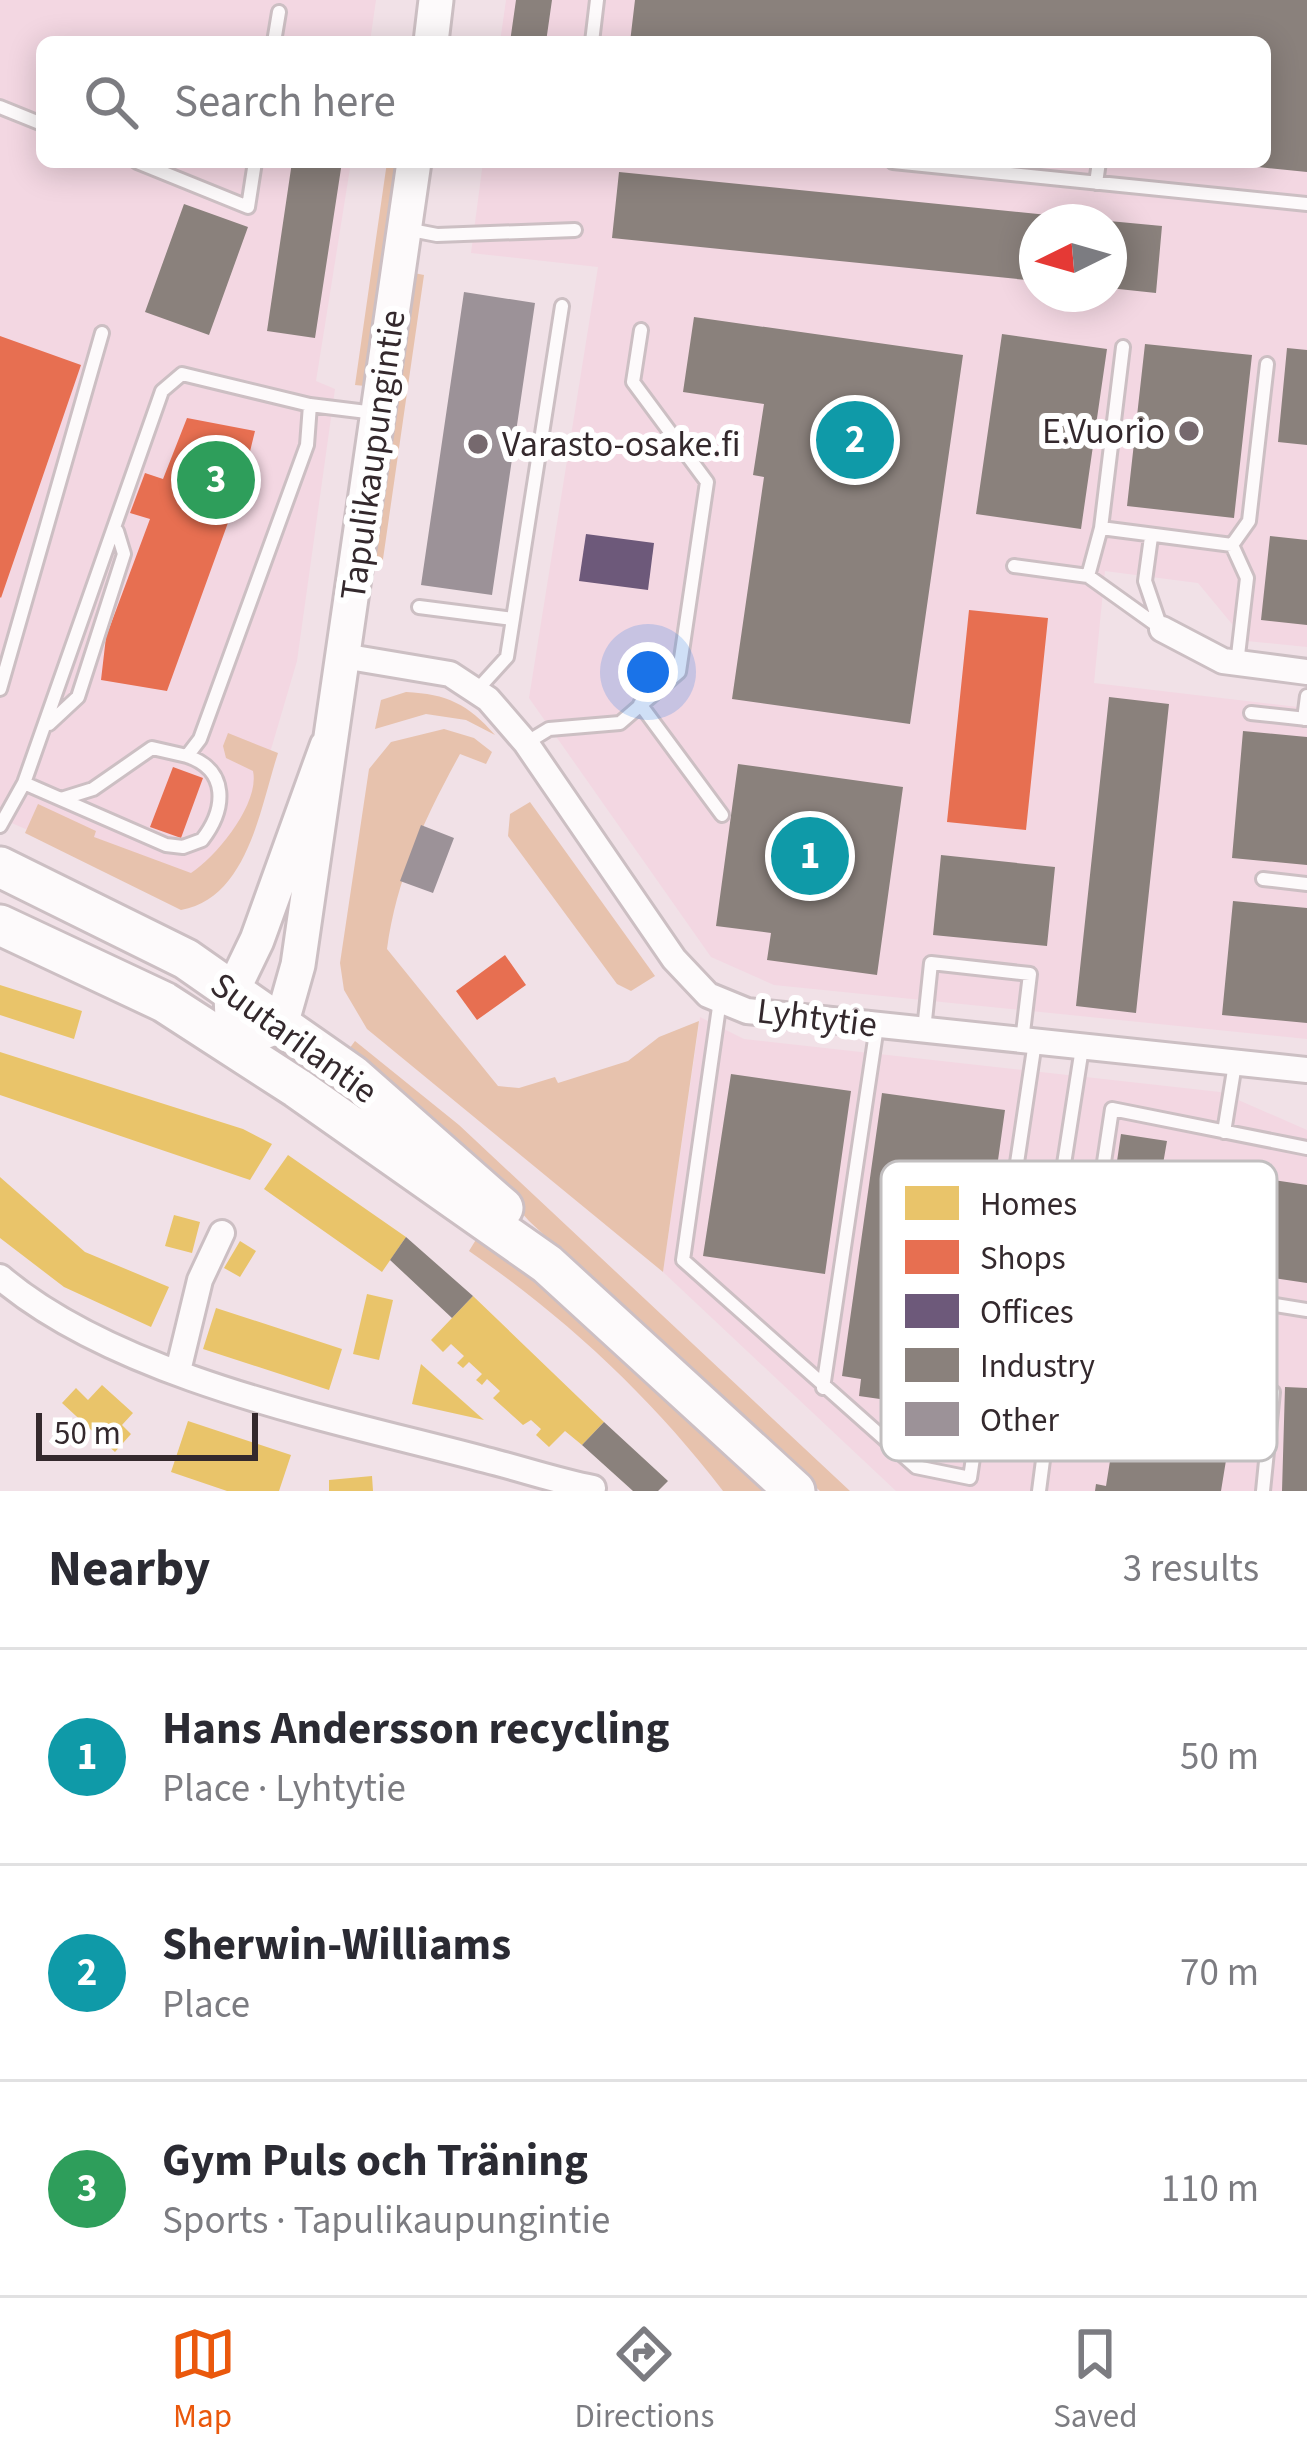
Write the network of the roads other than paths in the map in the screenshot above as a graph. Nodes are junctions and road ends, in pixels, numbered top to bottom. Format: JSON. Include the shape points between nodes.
{"nodes":[{"id":1,"x":436,"y":0,"type":"edge"},
{"id":2,"x":597,"y":0,"type":"edge"},
{"id":3,"x":279,"y":12,"type":"dead end"},
{"id":4,"x":275,"y":36,"type":"edge"},
{"id":5,"x":432,"y":36,"type":"edge"},
{"id":6,"x":593,"y":36,"type":"edge"},
{"id":7,"x":0,"y":106,"type":"edge"},
{"id":8,"x":36,"y":121,"type":"edge"},
{"id":9,"x":151,"y":168,"type":"edge"},
{"id":10,"x":255,"y":168,"type":"edge"},
{"id":11,"x":413,"y":168,"type":"edge"},
{"id":12,"x":954,"y":168,"type":"edge"},
{"id":13,"x":1098,"y":168,"type":"edge"},
{"id":14,"x":1096,"y":182,"type":"junction"},
{"id":15,"x":1307,"y":204,"type":"edge"},
{"id":16,"x":405,"y":229,"type":"junction"},
{"id":17,"x":574,"y":230,"type":"dead end"},
{"id":18,"x":562,"y":306,"type":"dead end"},
{"id":19,"x":641,"y":330,"type":"dead end"},
{"id":20,"x":102,"y":333,"type":"dead end"},
{"id":21,"x":1124,"y":347,"type":"dead end"},
{"id":22,"x":1267,"y":364,"type":"dead end"},
{"id":23,"x":310,"y":405,"type":"junction"},
{"id":24,"x":380,"y":414,"type":"junction"},
{"id":25,"x":1101,"y":528,"type":"junction"},
{"id":26,"x":116,"y":530,"type":"junction"},
{"id":27,"x":1150,"y":537,"type":"junction"},
{"id":28,"x":1232,"y":545,"type":"junction"},
{"id":29,"x":1014,"y":566,"type":"dead end"},
{"id":30,"x":1088,"y":576,"type":"junction"},
{"id":31,"x":91,"y":602,"type":"junction"},
{"id":32,"x":419,"y":607,"type":"dead end"},
{"id":33,"x":513,"y":619,"type":"junction"},
{"id":34,"x":1162,"y":629,"type":"junction"},
{"id":35,"x":96,"y":631,"type":"junction"},
{"id":36,"x":343,"y":656,"type":"junction"},
{"id":37,"x":1237,"y":664,"type":"junction"},
{"id":38,"x":1307,"y":672,"type":"edge"},
{"id":39,"x":0,"y":688,"type":"edge"},
{"id":40,"x":477,"y":690,"type":"junction"},
{"id":41,"x":1307,"y":696,"type":"edge"},
{"id":42,"x":640,"y":704,"type":"junction"},
{"id":43,"x":1251,"y":712,"type":"dead end"},
{"id":44,"x":1306,"y":719,"type":"edge"},
{"id":45,"x":48,"y":724,"type":"junction"},
{"id":46,"x":526,"y":743,"type":"junction"},
{"id":47,"x":327,"y":746,"type":"junction"},
{"id":48,"x":187,"y":756,"type":"junction"},
{"id":49,"x":23,"y":784,"type":"junction"},
{"id":50,"x":61,"y":799,"type":"junction"},
{"id":51,"x":722,"y":815,"type":"dead end"},
{"id":52,"x":0,"y":826,"type":"edge"},
{"id":53,"x":0,"y":867,"type":"edge"},
{"id":54,"x":1263,"y":879,"type":"dead end"},
{"id":55,"x":1307,"y":884,"type":"edge"},
{"id":56,"x":0,"y":925,"type":"edge"},
{"id":57,"x":231,"y":994,"type":"junction"},
{"id":58,"x":721,"y":1000,"type":"junction"},
{"id":59,"x":281,"y":1025,"type":"junction"},
{"id":60,"x":877,"y":1026,"type":"junction"},
{"id":61,"x":923,"y":1031,"type":"junction"},
{"id":62,"x":1029,"y":1041,"type":"junction"},
{"id":63,"x":233,"y":1045,"type":"junction"},
{"id":64,"x":1082,"y":1048,"type":"junction"},
{"id":65,"x":1234,"y":1064,"type":"junction"},
{"id":66,"x":1307,"y":1070,"type":"edge"},
{"id":67,"x":1224,"y":1132,"type":"junction"},
{"id":68,"x":1307,"y":1148,"type":"edge"},
{"id":69,"x":1013,"y":1161,"type":"edge"},
{"id":70,"x":1064,"y":1161,"type":"edge"},
{"id":71,"x":1104,"y":1161,"type":"edge"},
{"id":72,"x":222,"y":1233,"type":"dead end"},
{"id":73,"x":547,"y":1264,"type":"junction"},
{"id":74,"x":0,"y":1277,"type":"edge"},
{"id":75,"x":1277,"y":1305,"type":"edge"},
{"id":76,"x":1307,"y":1310,"type":"edge"},
{"id":77,"x":178,"y":1371,"type":"junction"},
{"id":78,"x":823,"y":1388,"type":"junction"},
{"id":79,"x":881,"y":1437,"type":"edge"},
{"id":80,"x":910,"y":1461,"type":"edge"},
{"id":81,"x":972,"y":1461,"type":"edge"},
{"id":82,"x":1043,"y":1461,"type":"edge"},
{"id":83,"x":1266,"y":1461,"type":"edge"},
{"id":84,"x":593,"y":1488,"type":"edge"},
{"id":85,"x":795,"y":1491,"type":"edge"},
{"id":86,"x":1039,"y":1491,"type":"edge"},
{"id":87,"x":1263,"y":1491,"type":"edge"}],
"edges":[{"from":1,"to":5,"type":"main road"},
{"from":2,"to":6,"type":"lane"},
{"from":3,"to":4,"type":"lane"},
{"from":7,"to":8,"type":"lane"},
{"from":9,"to":10,"type":"lane","via":[[248,207]]},
{"from":11,"to":16,"type":"main road","name":"Tapulikaupungintie"},
{"from":12,"to":14,"type":"lane"},
{"from":13,"to":14,"type":"lane"},
{"from":14,"to":15,"type":"lane"},
{"from":16,"to":17,"type":"lane"},
{"from":16,"to":24,"type":"main road","name":"Tapulikaupungintie"},
{"from":18,"to":33,"type":"lane"},
{"from":19,"to":42,"type":"lane","via":[[633,382],[707,482],[679,672]]},
{"from":20,"to":39,"type":"lane"},
{"from":21,"to":25,"type":"lane"},
{"from":22,"to":28,"type":"lane","via":[[1249,521]]},
{"from":23,"to":24,"type":"lane"},
{"from":23,"to":26,"type":"lane","via":[[182,374],[162,391]]},
{"from":23,"to":48,"type":"lane","via":[[307,445],[200,739]]},
{"from":24,"to":36,"type":"main road","name":"Tapulikaupungintie"},
{"from":25,"to":27,"type":"lane"},
{"from":25,"to":30,"type":"lane"},
{"from":26,"to":31,"type":"lane"},
{"from":26,"to":35,"type":"lane","via":[[124,554]]},
{"from":27,"to":28,"type":"lane"},
{"from":27,"to":34,"type":"lane","via":[[1145,581]]},
{"from":28,"to":37,"type":"lane","via":[[1246,578]]},
{"from":29,"to":30,"type":"lane"},
{"from":30,"to":34,"type":"lane"},
{"from":31,"to":35,"type":"lane"},
{"from":31,"to":45,"type":"lane","via":[[56,679]]},
{"from":32,"to":33,"type":"lane"},
{"from":33,"to":40,"type":"lane","via":[[507,657]]},
{"from":34,"to":37,"type":"street"},
{"from":35,"to":45,"type":"lane","via":[[78,697]]},
{"from":36,"to":40,"type":"street","name":"Lyhtytie","via":[[450,674]]},
{"from":36,"to":47,"type":"main road","name":"Tapulikaupungintie"},
{"from":37,"to":38,"type":"street"},
{"from":40,"to":46,"type":"street","name":"Lyhtytie"},
{"from":41,"to":44,"type":"lane"},
{"from":42,"to":46,"type":"lane","via":[[620,723],[549,729]]},
{"from":42,"to":51,"type":"lane"},
{"from":43,"to":44,"type":"lane"},
{"from":45,"to":49,"type":"lane"},
{"from":46,"to":58,"type":"street","name":"Lyhtytie","via":[[674,959]]},
{"from":47,"to":57,"type":"main road","name":"Tapulikaupungintie"},
{"from":47,"to":59,"type":"main road","name":"Tapulikaupungintie","via":[[302,941]]},
{"from":48,"to":50,"type":"lane","via":[[152,748],[93,788]]},
{"from":48,"to":50,"type":"lane","via":[[217,776],[221,801],[202,840],[183,847]]},
{"from":49,"to":50,"type":"lane"},
{"from":49,"to":52,"type":"lane"},
{"from":53,"to":57,"type":"main road","name":"Suutarilantie","via":[[186,959]]},
{"from":54,"to":55,"type":"lane"},
{"from":56,"to":63,"type":"main road","name":"Suutarilantie","via":[[138,988]]},
{"from":57,"to":59,"type":"main road","name":"Suutarilantie"},
{"from":57,"to":63,"type":"main road","name":"Tapulikaupungintie"},
{"from":58,"to":60,"type":"street","name":"Lyhtytie","via":[[747,1011]]},
{"from":58,"to":78,"type":"lane","via":[[683,1260]]},
{"from":59,"to":63,"type":"main road"},
{"from":59,"to":73,"type":"main road","name":"Suutarilantie","via":[[352,1075],[497,1201]]},
{"from":60,"to":61,"type":"street","name":"Lyhtytie"},
{"from":60,"to":78,"type":"lane"},
{"from":61,"to":62,"type":"street","name":"Lyhtytie"},
{"from":61,"to":62,"type":"lane","via":[[931,963],[1030,974]]},
{"from":62,"to":64,"type":"street","name":"Lyhtytie"},
{"from":62,"to":69,"type":"lane"},
{"from":63,"to":73,"type":"main road","name":"Suutarilantie"},
{"from":64,"to":65,"type":"street","name":"Lyhtytie"},
{"from":64,"to":70,"type":"lane"},
{"from":65,"to":66,"type":"street","name":"Lyhtytie"},
{"from":65,"to":67,"type":"lane"},
{"from":67,"to":68,"type":"lane"},
{"from":67,"to":71,"type":"lane","via":[[1112,1109]]},
{"from":72,"to":77,"type":"street","via":[[200,1280]]},
{"from":73,"to":85,"type":"main road","name":"Suutarilantie"},
{"from":74,"to":77,"type":"street","via":[[83,1332]]},
{"from":75,"to":76,"type":"lane"},
{"from":77,"to":84,"type":"street"},
{"from":78,"to":79,"type":"lane"},
{"from":80,"to":81,"type":"lane","via":[[970,1478]]},
{"from":82,"to":86,"type":"lane"},
{"from":83,"to":87,"type":"lane"}]}
